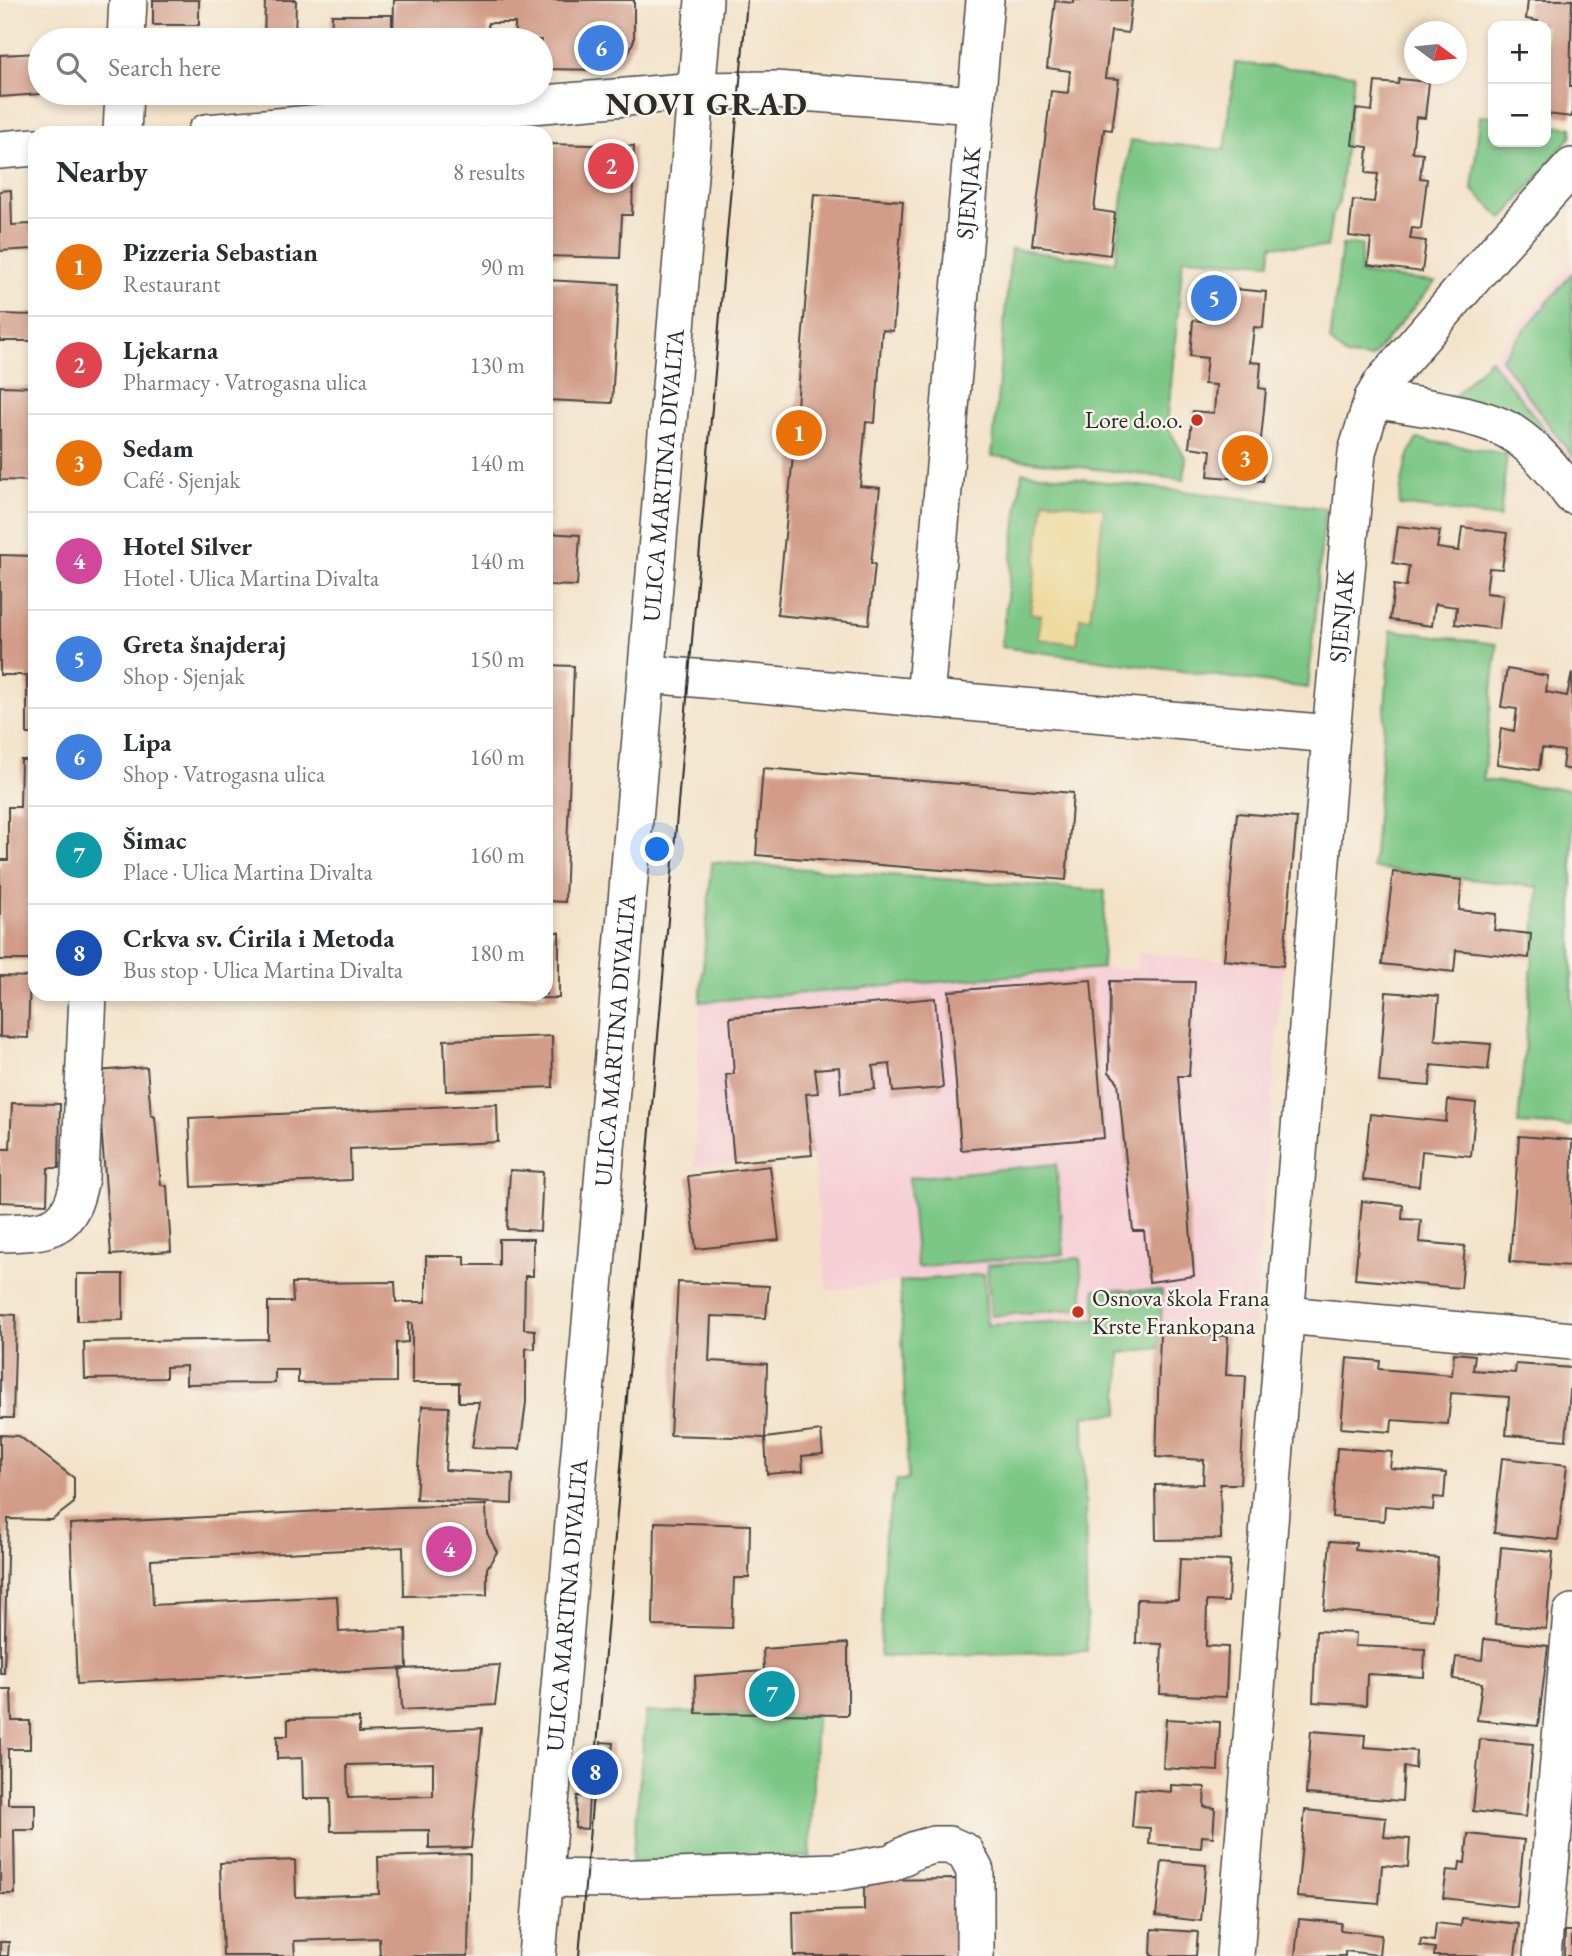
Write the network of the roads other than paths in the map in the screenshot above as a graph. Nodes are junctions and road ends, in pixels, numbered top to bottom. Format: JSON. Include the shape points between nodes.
{"nodes":[{"id":1,"x":128,"y":0,"type":"edge"},
{"id":2,"x":704,"y":0,"type":"edge"},
{"id":3,"x":985,"y":0,"type":"edge"},
{"id":4,"x":127,"y":28,"type":"edge"},
{"id":5,"x":696,"y":91,"type":"junction"},
{"id":6,"x":553,"y":103,"type":"edge"},
{"id":7,"x":123,"y":105,"type":"edge"},
{"id":8,"x":533,"y":105,"type":"edge"},
{"id":9,"x":975,"y":105,"type":"junction"},
{"id":10,"x":122,"y":126,"type":"edge"},
{"id":11,"x":288,"y":126,"type":"edge"},
{"id":12,"x":28,"y":148,"type":"edge"},
{"id":13,"x":0,"y":150,"type":"edge"},
{"id":14,"x":1572,"y":167,"type":"edge"},
{"id":15,"x":1373,"y":399,"type":"junction"},
{"id":16,"x":1572,"y":495,"type":"edge"},
{"id":17,"x":648,"y":674,"type":"junction"},
{"id":18,"x":925,"y":699,"type":"junction"},
{"id":19,"x":1331,"y":734,"type":"junction"},
{"id":20,"x":88,"y":1001,"type":"edge"},
{"id":21,"x":0,"y":1233,"type":"edge"},
{"id":22,"x":1285,"y":1315,"type":"junction"},
{"id":23,"x":1572,"y":1340,"type":"edge"},
{"id":24,"x":1572,"y":1613,"type":"edge"},
{"id":25,"x":543,"y":1878,"type":"junction"},
{"id":26,"x":537,"y":1956,"type":"edge"},
{"id":27,"x":975,"y":1956,"type":"edge"},
{"id":28,"x":1235,"y":1956,"type":"edge"},
{"id":29,"x":1542,"y":1956,"type":"edge"}],
"edges":[{"from":1,"to":4,"type":"street"},
{"from":2,"to":5,"type":"street","name":"ULICA MARTINA DIVALTA"},
{"from":3,"to":9,"type":"street","name":"SJENJAK"},
{"from":5,"to":6,"type":"street"},
{"from":5,"to":9,"type":"street","via":[[775,90]]},
{"from":5,"to":17,"type":"street","name":"ULICA MARTINA DIVALTA"},
{"from":7,"to":10,"type":"street"},
{"from":8,"to":11,"type":"street"},
{"from":9,"to":18,"type":"street","name":"SJENJAK"},
{"from":12,"to":13,"type":"street"},
{"from":14,"to":15,"type":"street","name":"SJENJAK","via":[[1395,365]]},
{"from":15,"to":16,"type":"street","via":[[1484,421],[1509,431],[1540,456]]},
{"from":15,"to":19,"type":"street","name":"SJENJAK","via":[[1357,452]]},
{"from":17,"to":18,"type":"street"},
{"from":17,"to":25,"type":"street","name":"ULICA MARTINA DIVALTA"},
{"from":18,"to":19,"type":"street"},
{"from":19,"to":22,"type":"street","name":"SJENJAK"},
{"from":20,"to":21,"type":"street","via":[[76,1199],[69,1214],[52,1227]]},
{"from":22,"to":23,"type":"street"},
{"from":22,"to":28,"type":"street","name":"SJENJAK"},
{"from":24,"to":29,"type":"street"},
{"from":25,"to":26,"type":"street","name":"ULICA MARTINA DIVALTA"},
{"from":25,"to":27,"type":"street","via":[[837,1872],[891,1863],[915,1850],[949,1845],[965,1852],[975,1871]]}]}
